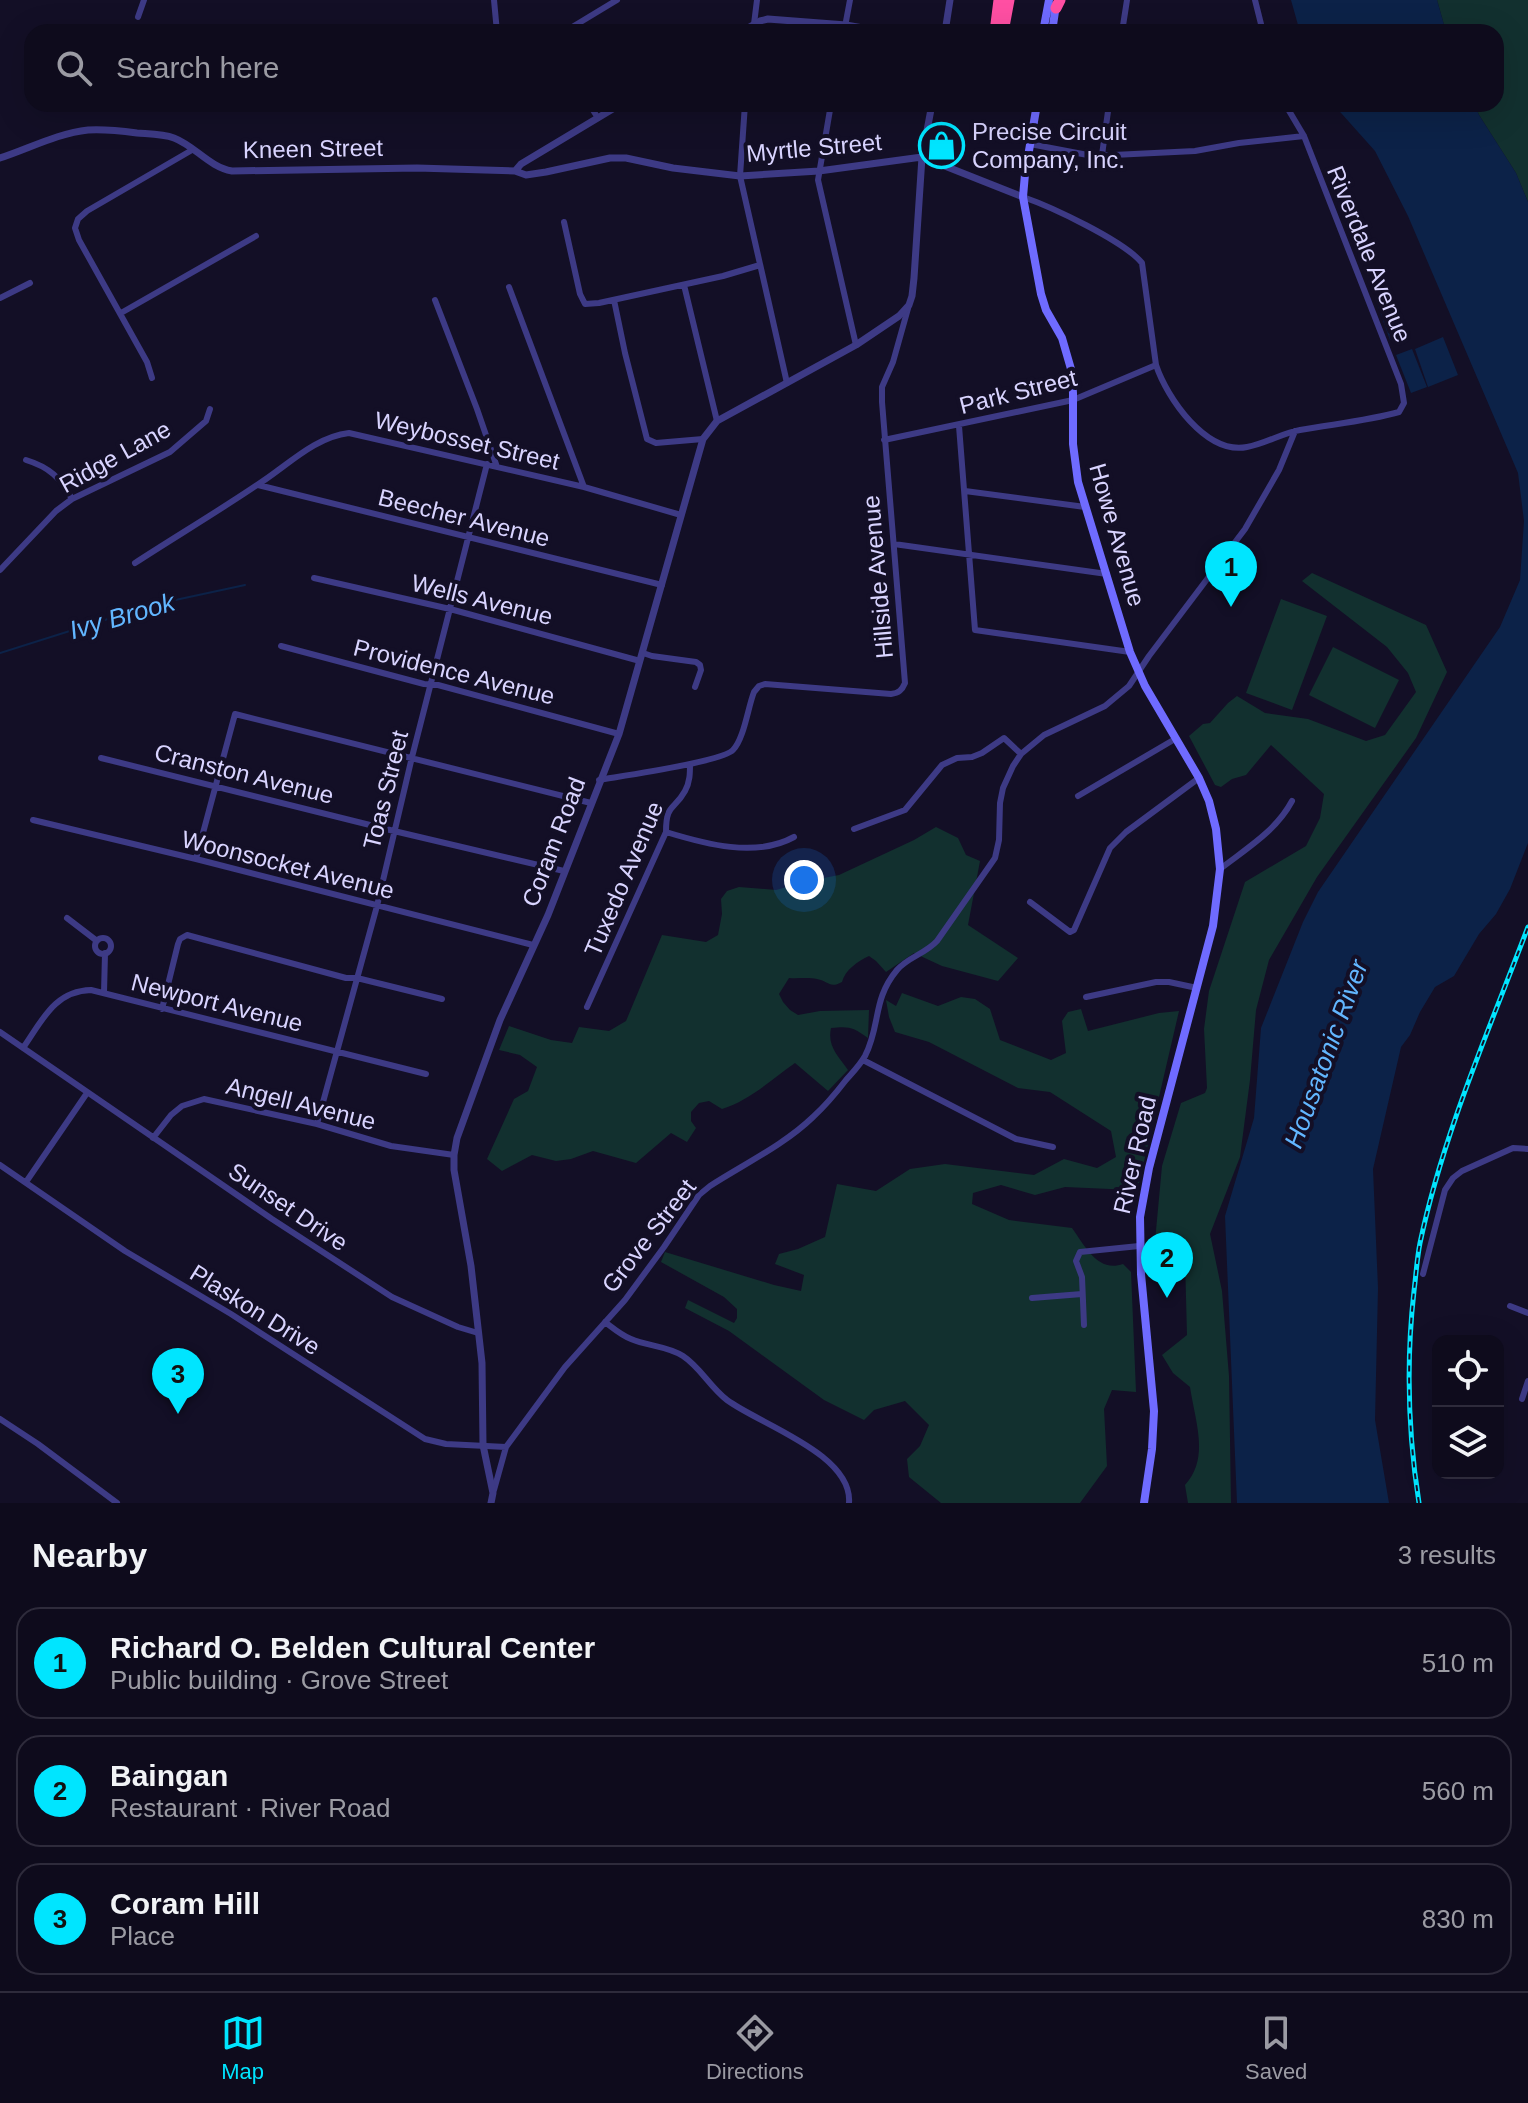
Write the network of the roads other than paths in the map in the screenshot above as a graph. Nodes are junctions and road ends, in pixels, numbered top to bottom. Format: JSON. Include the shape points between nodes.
{"nodes":[{"id":1,"x":144,"y":0,"type":"edge"},
{"id":2,"x":494,"y":0,"type":"edge"},
{"id":3,"x":617,"y":0,"type":"edge"},
{"id":4,"x":757,"y":0,"type":"edge"},
{"id":5,"x":850,"y":0,"type":"edge"},
{"id":6,"x":950,"y":0,"type":"edge"},
{"id":7,"x":999,"y":0,"type":"edge"},
{"id":8,"x":1009,"y":0,"type":"edge"},
{"id":9,"x":1127,"y":0,"type":"edge"},
{"id":10,"x":1255,"y":0,"type":"edge"},
{"id":11,"x":1055,"y":2,"type":"edge"},
{"id":12,"x":138,"y":17,"type":"dead end"},
{"id":13,"x":496,"y":24,"type":"edge"},
{"id":14,"x":577,"y":24,"type":"edge"},
{"id":15,"x":754,"y":24,"type":"edge"},
{"id":16,"x":760,"y":24,"type":"edge"},
{"id":17,"x":811,"y":24,"type":"edge"},
{"id":18,"x":846,"y":24,"type":"edge"},
{"id":19,"x":946,"y":24,"type":"edge"},
{"id":20,"x":996,"y":24,"type":"edge"},
{"id":21,"x":1004,"y":24,"type":"edge"},
{"id":22,"x":1046,"y":24,"type":"edge"},
{"id":23,"x":1053,"y":24,"type":"edge"},
{"id":24,"x":1123,"y":24,"type":"edge"},
{"id":25,"x":1261,"y":24,"type":"edge"},
{"id":26,"x":594,"y":112,"type":"edge"},
{"id":27,"x":608,"y":112,"type":"edge"},
{"id":28,"x":744,"y":112,"type":"edge"},
{"id":29,"x":830,"y":112,"type":"edge"},
{"id":30,"x":930,"y":112,"type":"edge"},
{"id":31,"x":1036,"y":112,"type":"edge"},
{"id":32,"x":1108,"y":112,"type":"edge"},
{"id":33,"x":1290,"y":112,"type":"edge"},
{"id":34,"x":598,"y":118,"type":"junction"},
{"id":35,"x":1304,"y":136,"type":"junction"},
{"id":36,"x":1030,"y":144,"type":"junction"},
{"id":37,"x":192,"y":150,"type":"junction"},
{"id":38,"x":1102,"y":155,"type":"junction"},
{"id":39,"x":922,"y":157,"type":"junction"},
{"id":40,"x":0,"y":158,"type":"edge"},
{"id":41,"x":515,"y":171,"type":"junction"},
{"id":42,"x":819,"y":171,"type":"junction"},
{"id":43,"x":740,"y":176,"type":"junction"},
{"id":44,"x":1023,"y":197,"type":"junction"},
{"id":45,"x":564,"y":222,"type":"dead end"},
{"id":46,"x":256,"y":236,"type":"dead end"},
{"id":47,"x":760,"y":265,"type":"junction"},
{"id":48,"x":30,"y":283,"type":"dead end"},
{"id":49,"x":684,"y":285,"type":"junction"},
{"id":50,"x":509,"y":287,"type":"dead end"},
{"id":51,"x":0,"y":298,"type":"edge"},
{"id":52,"x":435,"y":300,"type":"dead end"},
{"id":53,"x":614,"y":300,"type":"junction"},
{"id":54,"x":909,"y":305,"type":"junction"},
{"id":55,"x":121,"y":313,"type":"junction"},
{"id":56,"x":856,"y":345,"type":"junction"},
{"id":57,"x":1156,"y":365,"type":"junction"},
{"id":58,"x":152,"y":378,"type":"dead end"},
{"id":59,"x":787,"y":383,"type":"junction"},
{"id":60,"x":1073,"y":400,"type":"junction"},
{"id":61,"x":210,"y":409,"type":"dead end"},
{"id":62,"x":1392,"y":414,"type":"joint"},
{"id":63,"x":717,"y":421,"type":"junction"},
{"id":64,"x":959,"y":426,"type":"junction"},
{"id":65,"x":1295,"y":431,"type":"junction"},
{"id":66,"x":703,"y":439,"type":"junction"},
{"id":67,"x":884,"y":440,"type":"junction"},
{"id":68,"x":26,"y":460,"type":"dead end"},
{"id":69,"x":487,"y":464,"type":"junction"},
{"id":70,"x":497,"y":467,"type":"junction"},
{"id":71,"x":258,"y":485,"type":"junction"},
{"id":72,"x":584,"y":487,"type":"junction"},
{"id":73,"x":965,"y":491,"type":"junction"},
{"id":74,"x":72,"y":499,"type":"junction"},
{"id":75,"x":1085,"y":507,"type":"junction"},
{"id":76,"x":681,"y":515,"type":"junction"},
{"id":77,"x":467,"y":537,"type":"junction"},
{"id":78,"x":894,"y":544,"type":"junction"},
{"id":79,"x":969,"y":554,"type":"junction"},
{"id":80,"x":135,"y":563,"type":"dead end"},
{"id":81,"x":0,"y":570,"type":"edge"},
{"id":82,"x":1107,"y":574,"type":"junction"},
{"id":83,"x":314,"y":578,"type":"dead end"},
{"id":84,"x":662,"y":585,"type":"junction"},
{"id":85,"x":450,"y":609,"type":"junction"},
{"id":86,"x":281,"y":646,"type":"dead end"},
{"id":87,"x":1130,"y":652,"type":"junction"},
{"id":88,"x":642,"y":657,"type":"junction"},
{"id":89,"x":1139,"y":671,"type":"junction"},
{"id":90,"x":430,"y":685,"type":"junction"},
{"id":91,"x":695,"y":687,"type":"dead end"},
{"id":92,"x":619,"y":734,"type":"junction"},
{"id":93,"x":1175,"y":739,"type":"junction"},
{"id":94,"x":1021,"y":754,"type":"junction"},
{"id":95,"x":412,"y":757,"type":"junction"},
{"id":96,"x":101,"y":758,"type":"dead end"},
{"id":97,"x":690,"y":764,"type":"junction"},
{"id":98,"x":1199,"y":778,"type":"junction"},
{"id":99,"x":599,"y":780,"type":"junction"},
{"id":100,"x":215,"y":785,"type":"junction"},
{"id":101,"x":1078,"y":796,"type":"dead end"},
{"id":102,"x":1292,"y":801,"type":"dead end"},
{"id":103,"x":591,"y":803,"type":"junction"},
{"id":104,"x":33,"y":820,"type":"dead end"},
{"id":105,"x":854,"y":829,"type":"dead end"},
{"id":106,"x":394,"y":831,"type":"junction"},
{"id":107,"x":666,"y":832,"type":"junction"},
{"id":108,"x":794,"y":837,"type":"dead end"},
{"id":109,"x":196,"y":859,"type":"junction"},
{"id":110,"x":1220,"y":869,"type":"junction"},
{"id":111,"x":564,"y":871,"type":"junction"},
{"id":112,"x":1030,"y":902,"type":"dead end"},
{"id":113,"x":377,"y":906,"type":"junction"},
{"id":114,"x":67,"y":918,"type":"dead end"},
{"id":115,"x":97,"y":941,"type":"junction"},
{"id":116,"x":533,"y":945,"type":"junction"},
{"id":117,"x":105,"y":953,"type":"junction"},
{"id":118,"x":357,"y":978,"type":"junction"},
{"id":119,"x":1197,"y":988,"type":"junction"},
{"id":120,"x":104,"y":993,"type":"junction"},
{"id":121,"x":1086,"y":997,"type":"dead end"},
{"id":122,"x":442,"y":999,"type":"dead end"},
{"id":123,"x":587,"y":1007,"type":"dead end"},
{"id":124,"x":162,"y":1009,"type":"junction"},
{"id":125,"x":0,"y":1032,"type":"edge"},
{"id":126,"x":23,"y":1048,"type":"junction"},
{"id":127,"x":337,"y":1052,"type":"junction"},
{"id":128,"x":863,"y":1060,"type":"junction"},
{"id":129,"x":426,"y":1074,"type":"dead end"},
{"id":130,"x":87,"y":1093,"type":"junction"},
{"id":131,"x":317,"y":1124,"type":"junction"},
{"id":132,"x":153,"y":1138,"type":"junction"},
{"id":133,"x":1053,"y":1147,"type":"dead end"},
{"id":134,"x":1528,"y":1149,"type":"edge"},
{"id":135,"x":454,"y":1155,"type":"junction"},
{"id":136,"x":0,"y":1165,"type":"edge"},
{"id":137,"x":26,"y":1182,"type":"junction"},
{"id":138,"x":1139,"y":1246,"type":"junction"},
{"id":139,"x":1423,"y":1274,"type":"dead end"},
{"id":140,"x":1082,"y":1294,"type":"junction"},
{"id":141,"x":1032,"y":1298,"type":"dead end"},
{"id":142,"x":1510,"y":1306,"type":"dead end"},
{"id":143,"x":1528,"y":1313,"type":"edge"},
{"id":144,"x":605,"y":1322,"type":"junction"},
{"id":145,"x":1084,"y":1325,"type":"dead end"},
{"id":146,"x":478,"y":1333,"type":"junction"},
{"id":147,"x":1528,"y":1381,"type":"edge"},
{"id":148,"x":1522,"y":1399,"type":"dead end"},
{"id":149,"x":0,"y":1419,"type":"edge"},
{"id":150,"x":483,"y":1445,"type":"junction"},
{"id":151,"x":506,"y":1447,"type":"junction"},
{"id":152,"x":493,"y":1493,"type":"junction"},
{"id":153,"x":117,"y":1503,"type":"edge"},
{"id":154,"x":491,"y":1503,"type":"edge"},
{"id":155,"x":849,"y":1503,"type":"edge"},
{"id":156,"x":1144,"y":1503,"type":"edge"}],
"edges":[{"from":1,"to":12,"type":"street"},
{"from":2,"to":13,"type":"street"},
{"from":3,"to":14,"type":"street"},
{"from":4,"to":15,"type":"street"},
{"from":5,"to":18,"type":"street"},
{"from":6,"to":19,"type":"street"},
{"from":7,"to":20,"type":"highway"},
{"from":8,"to":21,"type":"highway"},
{"from":9,"to":24,"type":"street"},
{"from":10,"to":25,"type":"street"},
{"from":11,"to":22,"type":"main road"},
{"from":11,"to":23,"type":"main road"},
{"from":16,"to":17,"type":"street","via":[[768,19]]},
{"from":26,"to":34,"type":"street"},
{"from":27,"to":34,"type":"street"},
{"from":28,"to":43,"type":"street"},
{"from":29,"to":42,"type":"street"},
{"from":30,"to":39,"type":"street"},
{"from":31,"to":36,"type":"main road","name":"Howe Avenue"},
{"from":32,"to":38,"type":"street"},
{"from":33,"to":35,"type":"street","name":"Riverdale Avenue"},
{"from":34,"to":41,"type":"street"},
{"from":35,"to":38,"type":"street","via":[[1195,151]]},
{"from":35,"to":62,"type":"street","name":"Riverdale Avenue","via":[[1404,393],[1403,407]]},
{"from":36,"to":38,"type":"street"},
{"from":36,"to":44,"type":"main road","name":"Howe Avenue"},
{"from":37,"to":40,"type":"street","name":"Kneen Street","via":[[169,136],[88,130]]},
{"from":37,"to":41,"type":"street","name":"Kneen Street","via":[[232,171]]},
{"from":37,"to":55,"type":"street","via":[[78,219],[79,240]]},
{"from":39,"to":42,"type":"street","name":"Myrtle Street"},
{"from":39,"to":44,"type":"street","name":"Myrtle Street"},
{"from":39,"to":54,"type":"street"},
{"from":41,"to":43,"type":"street","name":"Myrtle Street","via":[[526,175],[626,158]]},
{"from":42,"to":43,"type":"street","name":"Myrtle Street"},
{"from":42,"to":56,"type":"street"},
{"from":43,"to":47,"type":"street"},
{"from":44,"to":57,"type":"street","name":"Myrtle Street","via":[[1105,236],[1142,263]]},
{"from":44,"to":60,"type":"main road","name":"Howe Avenue","via":[[1041,294],[1067,354]]},
{"from":45,"to":53,"type":"street","via":[[582,300]]},
{"from":46,"to":55,"type":"street"},
{"from":47,"to":49,"type":"street"},
{"from":47,"to":59,"type":"street"},
{"from":48,"to":51,"type":"street"},
{"from":49,"to":53,"type":"street"},
{"from":49,"to":63,"type":"street"},
{"from":50,"to":72,"type":"street"},
{"from":52,"to":70,"type":"street"},
{"from":53,"to":66,"type":"street","via":[[647,439]]},
{"from":54,"to":56,"type":"street","name":"Coram Road"},
{"from":54,"to":67,"type":"street","name":"Hillside Avenue","via":[[882,387]]},
{"from":55,"to":58,"type":"street"},
{"from":56,"to":59,"type":"street","name":"Coram Road"},
{"from":57,"to":60,"type":"street","name":"Park Street"},
{"from":57,"to":65,"type":"street","name":"Myrtle Street","via":[[1187,418],[1221,444],[1248,447]]},
{"from":59,"to":63,"type":"street","name":"Coram Road"},
{"from":60,"to":64,"type":"street","name":"Park Street"},
{"from":60,"to":75,"type":"main road","name":"Howe Avenue","via":[[1075,465]]},
{"from":61,"to":74,"type":"street","name":"Ridge Lane","via":[[206,421],[170,452]]},
{"from":62,"to":65,"type":"street","name":"Myrtle Street"},
{"from":63,"to":66,"type":"street","name":"Coram Road"},
{"from":64,"to":67,"type":"street","name":"Park Street"},
{"from":64,"to":73,"type":"street"},
{"from":65,"to":89,"type":"street","name":"Grove Street","via":[[1245,529]]},
{"from":66,"to":76,"type":"street","name":"Coram Road"},
{"from":67,"to":78,"type":"street","name":"Hillside Avenue"},
{"from":68,"to":74,"type":"street","via":[[55,474]]},
{"from":69,"to":70,"type":"street","name":"Weybosset Street"},
{"from":69,"to":71,"type":"street","name":"Weybosset Street","via":[[349,433],[321,441]]},
{"from":69,"to":77,"type":"street","name":"Toas Street"},
{"from":70,"to":72,"type":"street","name":"Weybosset Street"},
{"from":71,"to":77,"type":"street","name":"Beecher Avenue"},
{"from":71,"to":80,"type":"street","name":"Weybosset Street"},
{"from":72,"to":76,"type":"street","name":"Weybosset Street"},
{"from":73,"to":75,"type":"street"},
{"from":73,"to":79,"type":"street"},
{"from":74,"to":81,"type":"street","name":"Ridge Lane"},
{"from":75,"to":82,"type":"main road","name":"Howe Avenue"},
{"from":76,"to":84,"type":"street","name":"Coram Road"},
{"from":77,"to":84,"type":"street","name":"Beecher Avenue"},
{"from":77,"to":85,"type":"street","name":"Toas Street"},
{"from":78,"to":79,"type":"street"},
{"from":78,"to":97,"type":"street","name":"Hillside Avenue","via":[[903,689],[891,694],[759,686],[732,752]]},
{"from":79,"to":82,"type":"street"},
{"from":79,"to":87,"type":"street","via":[[975,630]]},
{"from":82,"to":87,"type":"main road","name":"Howe Avenue"},
{"from":83,"to":85,"type":"street","name":"Wells Avenue"},
{"from":84,"to":88,"type":"street","name":"Coram Road"},
{"from":85,"to":88,"type":"street","name":"Wells Avenue"},
{"from":85,"to":90,"type":"street","name":"Toas Street"},
{"from":86,"to":90,"type":"street","name":"Providence Avenue"},
{"from":87,"to":89,"type":"main road","name":"Howe Avenue"},
{"from":88,"to":91,"type":"street","name":"Wells Avenue","via":[[696,662],[701,670]]},
{"from":88,"to":92,"type":"street","name":"Coram Road"},
{"from":89,"to":93,"type":"main road","name":"Howe Avenue"},
{"from":89,"to":94,"type":"street","name":"Grove Street","via":[[1113,701],[1044,735]]},
{"from":90,"to":92,"type":"street","name":"Providence Avenue"},
{"from":90,"to":95,"type":"street","name":"Toas Street"},
{"from":92,"to":99,"type":"street","name":"Coram Road"},
{"from":93,"to":98,"type":"main road","name":"Howe Avenue"},
{"from":93,"to":101,"type":"street"},
{"from":94,"to":105,"type":"street","via":[[1004,738],[972,757],[950,761],[936,770],[905,810]]},
{"from":94,"to":128,"type":"street","name":"Grove Street","via":[[1003,788],[995,858],[937,941],[897,970],[879,1003]]},
{"from":95,"to":100,"type":"street","via":[[235,714]]},
{"from":95,"to":103,"type":"street"},
{"from":95,"to":106,"type":"street","name":"Toas Street"},
{"from":96,"to":100,"type":"street","name":"Cranston Avenue"},
{"from":97,"to":99,"type":"street","name":"Hillside Avenue"},
{"from":97,"to":107,"type":"street","name":"Tuxedo Avenue","via":[[687,789],[668,812]]},
{"from":98,"to":110,"type":"main road","name":"Howe Avenue","via":[[1216,829]]},
{"from":98,"to":112,"type":"street","via":[[1110,848],[1074,930]]},
{"from":99,"to":103,"type":"street","name":"Coram Road"},
{"from":100,"to":106,"type":"street","name":"Cranston Avenue"},
{"from":100,"to":109,"type":"street"},
{"from":102,"to":110,"type":"street","via":[[1268,832]]},
{"from":103,"to":111,"type":"street","name":"Coram Road"},
{"from":104,"to":109,"type":"street","name":"Woonsocket Avenue"},
{"from":106,"to":111,"type":"street","name":"Cranston Avenue"},
{"from":106,"to":113,"type":"street","name":"Toas Street"},
{"from":107,"to":108,"type":"street","via":[[728,847]]},
{"from":107,"to":123,"type":"street","name":"Tuxedo Avenue"},
{"from":109,"to":113,"type":"street","name":"Woonsocket Avenue"},
{"from":110,"to":119,"type":"main road","name":"River Road"},
{"from":111,"to":116,"type":"street","name":"Coram Road"},
{"from":113,"to":116,"type":"street","name":"Woonsocket Avenue"},
{"from":113,"to":118,"type":"street","name":"Toas Street"},
{"from":114,"to":115,"type":"street"},
{"from":115,"to":117,"type":"street","via":[[97,950]]},
{"from":115,"to":117,"type":"street","via":[[109,941]]},
{"from":116,"to":135,"type":"street","name":"Coram Road","via":[[471,1094]]},
{"from":117,"to":120,"type":"street"},
{"from":118,"to":122,"type":"street"},
{"from":118,"to":124,"type":"street","via":[[187,935],[180,939]]},
{"from":118,"to":127,"type":"street","name":"Toas Street"},
{"from":119,"to":121,"type":"street","via":[[1156,982]]},
{"from":119,"to":138,"type":"main road","name":"River Road","via":[[1146,1183]]},
{"from":120,"to":124,"type":"street","name":"Newport Avenue"},
{"from":120,"to":126,"type":"street","name":"Newport Avenue","via":[[78,990],[65,995]]},
{"from":124,"to":127,"type":"street","name":"Newport Avenue"},
{"from":125,"to":126,"type":"street","name":"Sunset Drive"},
{"from":126,"to":130,"type":"street","name":"Sunset Drive"},
{"from":127,"to":129,"type":"street","name":"Newport Avenue"},
{"from":127,"to":131,"type":"street","name":"Toas Street"},
{"from":128,"to":133,"type":"street","via":[[1016,1139]]},
{"from":128,"to":144,"type":"street","name":"Grove Street","via":[[812,1119],[699,1195]]},
{"from":130,"to":132,"type":"street","name":"Sunset Drive"},
{"from":130,"to":137,"type":"street"},
{"from":131,"to":132,"type":"street","name":"Angell Avenue","via":[[204,1099],[182,1106]]},
{"from":131,"to":135,"type":"street","name":"Angell Avenue","via":[[391,1146]]},
{"from":132,"to":146,"type":"street","name":"Sunset Drive","via":[[392,1297]]},
{"from":134,"to":139,"type":"street","via":[[1508,1150],[1453,1178],[1445,1190]]},
{"from":135,"to":146,"type":"street","name":"Coram Road"},
{"from":136,"to":137,"type":"street","name":"Plaskon Drive"},
{"from":137,"to":150,"type":"street","name":"Plaskon Drive","via":[[125,1251],[425,1439]]},
{"from":138,"to":140,"type":"street","via":[[1080,1252],[1076,1261]]},
{"from":138,"to":156,"type":"main road","name":"River Road","via":[[1154,1411]]},
{"from":140,"to":141,"type":"street"},
{"from":140,"to":145,"type":"street"},
{"from":142,"to":143,"type":"street"},
{"from":144,"to":151,"type":"street","name":"Grove Street"},
{"from":144,"to":155,"type":"street","via":[[628,1338],[686,1357],[728,1401],[817,1454],[846,1483]]},
{"from":146,"to":150,"type":"street","name":"Coram Road"},
{"from":147,"to":148,"type":"street"},
{"from":149,"to":153,"type":"street"},
{"from":150,"to":151,"type":"street","name":"Plaskon Drive"},
{"from":150,"to":152,"type":"street","name":"Coram Road"},
{"from":151,"to":152,"type":"street","name":"Grove Street"},
{"from":152,"to":154,"type":"street","name":"Coram Road"}]}
